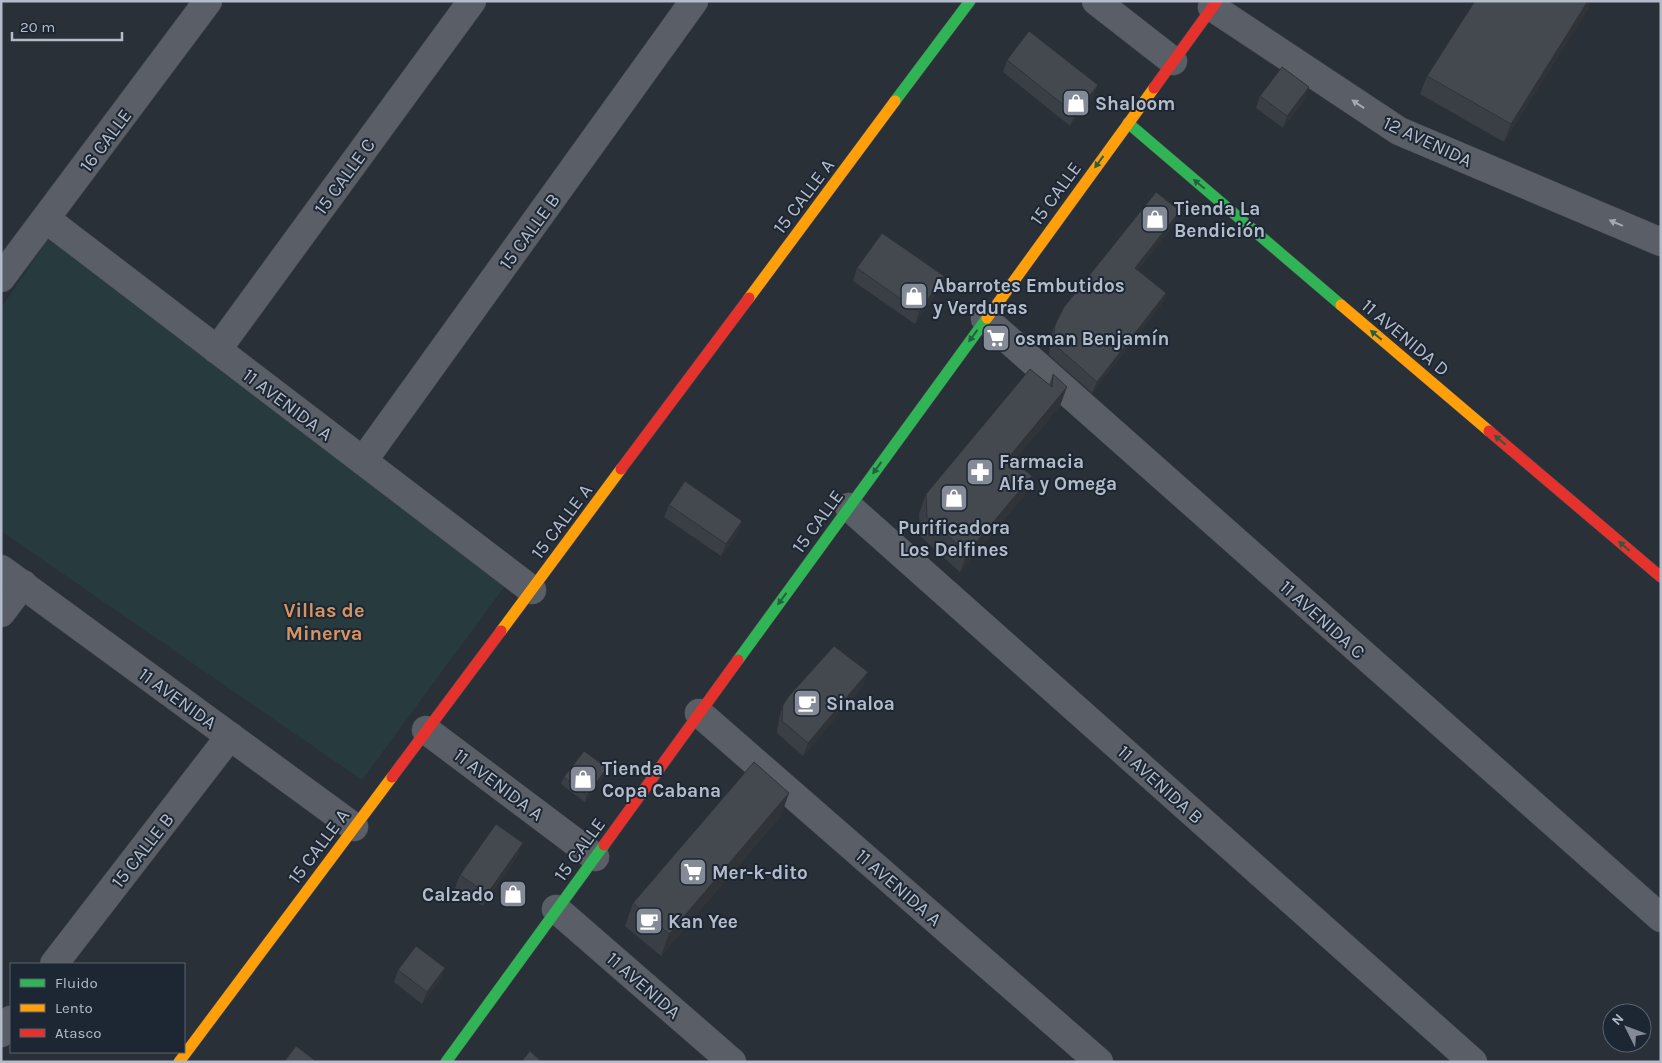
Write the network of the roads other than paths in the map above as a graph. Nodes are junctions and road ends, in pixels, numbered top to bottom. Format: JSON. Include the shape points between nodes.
{"nodes":[{"id":1,"x":208,"y":1,"type":"edge"},
{"id":2,"x":472,"y":1,"type":"edge"},
{"id":3,"x":694,"y":1,"type":"edge"},
{"id":4,"x":970,"y":1,"type":"edge"},
{"id":5,"x":1096,"y":1,"type":"edge"},
{"id":6,"x":1214,"y":4,"type":"edge"},
{"id":7,"x":1173,"y":61,"type":"junction"},
{"id":8,"x":1128,"y":123,"type":"junction"},
{"id":9,"x":46,"y":219,"type":"junction"},
{"id":10,"x":1661,"y":242,"type":"edge"},
{"id":11,"x":1,"y":278,"type":"edge"},
{"id":12,"x":985,"y":320,"type":"junction"},
{"id":13,"x":217,"y":350,"type":"junction"},
{"id":14,"x":364,"y":461,"type":"junction"},
{"id":15,"x":849,"y":506,"type":"junction"},
{"id":16,"x":12,"y":576,"type":"edge"},
{"id":17,"x":1661,"y":577,"type":"edge"},
{"id":18,"x":532,"y":590,"type":"junction"},
{"id":19,"x":1,"y":613,"type":"edge"},
{"id":20,"x":699,"y":713,"type":"junction"},
{"id":21,"x":426,"y":730,"type":"junction"},
{"id":22,"x":230,"y":736,"type":"junction"},
{"id":23,"x":354,"y":827,"type":"junction"},
{"id":24,"x":595,"y":857,"type":"junction"},
{"id":25,"x":556,"y":909,"type":"junction"},
{"id":26,"x":1661,"y":918,"type":"edge"},
{"id":27,"x":55,"y":963,"type":"edge"},
{"id":28,"x":10,"y":1021,"type":"edge"},
{"id":29,"x":1,"y":1033,"type":"edge"},
{"id":30,"x":179,"y":1062,"type":"edge"},
{"id":31,"x":446,"y":1062,"type":"edge"},
{"id":32,"x":732,"y":1062,"type":"edge"},
{"id":33,"x":1099,"y":1062,"type":"edge"},
{"id":34,"x":1473,"y":1062,"type":"edge"}],
"edges":[{"from":1,"to":9,"type":"street","name":"16 CALLE"},
{"from":2,"to":13,"type":"street","name":"15 CALLE C"},
{"from":3,"to":14,"type":"street","name":"15 CALLE B"},
{"from":4,"to":18,"type":"street","name":"15 CALLE A"},
{"from":5,"to":7,"type":"street"},
{"from":6,"to":7,"type":"street","name":"15 CALLE"},
{"from":10,"to":6,"type":"street","name":"12 AVENIDA","one_way":true,"via":[[1399,131]]},
{"from":7,"to":8,"type":"street","name":"15 CALLE"},
{"from":8,"to":12,"type":"street","name":"15 CALLE","one_way":true},
{"from":17,"to":8,"type":"street","name":"11 AVENIDA D","one_way":true},
{"from":9,"to":11,"type":"street","name":"16 CALLE"},
{"from":9,"to":13,"type":"street","name":"11 AVENIDA A"},
{"from":12,"to":15,"type":"street","name":"15 CALLE","one_way":true},
{"from":12,"to":26,"type":"street","name":"11 AVENIDA C"},
{"from":13,"to":14,"type":"street","name":"11 AVENIDA A"},
{"from":14,"to":18,"type":"street","name":"11 AVENIDA A"},
{"from":15,"to":20,"type":"street","name":"15 CALLE","one_way":true},
{"from":15,"to":34,"type":"street","name":"11 AVENIDA B"},
{"from":16,"to":19,"type":"street"},
{"from":16,"to":22,"type":"street","name":"11 AVENIDA"},
{"from":18,"to":21,"type":"street","name":"15 CALLE A"},
{"from":20,"to":24,"type":"street","name":"15 CALLE"},
{"from":20,"to":33,"type":"street","name":"11 AVENIDA A"},
{"from":21,"to":23,"type":"street","name":"15 CALLE A"},
{"from":21,"to":24,"type":"street","name":"11 AVENIDA A"},
{"from":22,"to":23,"type":"street","name":"11 AVENIDA"},
{"from":22,"to":27,"type":"street","name":"15 CALLE B"},
{"from":23,"to":30,"type":"street","name":"15 CALLE A"},
{"from":24,"to":25,"type":"street","name":"15 CALLE"},
{"from":25,"to":31,"type":"street","name":"15 CALLE"},
{"from":25,"to":32,"type":"street","name":"11 AVENIDA"},
{"from":28,"to":29,"type":"street"}]}
